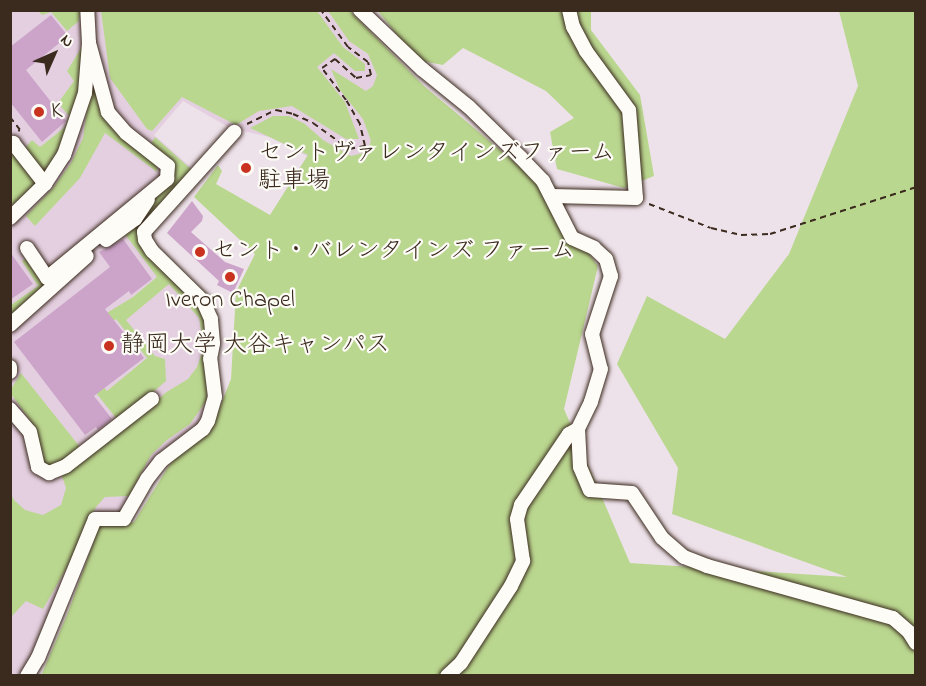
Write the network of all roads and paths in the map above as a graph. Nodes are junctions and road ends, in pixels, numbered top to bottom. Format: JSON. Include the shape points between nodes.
{"nodes":[{"id":1,"x":87,"y":10,"type":"edge"},
{"id":2,"x":321,"y":10,"type":"edge"},
{"id":3,"x":360,"y":10,"type":"edge"},
{"id":4,"x":569,"y":10,"type":"edge"},
{"id":5,"x":89,"y":43,"type":"junction"},
{"id":6,"x":10,"y":117,"type":"edge"},
{"id":7,"x":234,"y":132,"type":"joint"},
{"id":8,"x":12,"y":140,"type":"edge"},
{"id":9,"x":45,"y":184,"type":"junction"},
{"id":10,"x":159,"y":185,"type":"junction"},
{"id":11,"x":915,"y":187,"type":"edge"},
{"id":12,"x":552,"y":196,"type":"junction"},
{"id":13,"x":636,"y":198,"type":"junction"},
{"id":14,"x":10,"y":218,"type":"edge"},
{"id":15,"x":27,"y":248,"type":"dead end"},
{"id":16,"x":10,"y":325,"type":"edge"},
{"id":17,"x":10,"y":367,"type":"edge"},
{"id":18,"x":10,"y":372,"type":"edge"},
{"id":19,"x":152,"y":399,"type":"dead end"},
{"id":20,"x":10,"y":408,"type":"edge"},
{"id":21,"x":578,"y":429,"type":"junction"},
{"id":22,"x":915,"y":643,"type":"edge"},
{"id":23,"x":27,"y":675,"type":"edge"},
{"id":24,"x":447,"y":675,"type":"edge"}],
"edges":[{"from":1,"to":5,"type":"street"},
{"from":2,"to":7,"type":"path","via":[[348,47],[368,62],[371,75],[356,78],[335,59],[322,68],[360,124],[365,146],[349,149],[313,123],[276,110]]},
{"from":3,"to":12,"type":"street","via":[[469,107],[543,181]]},
{"from":4,"to":13,"type":"street","via":[[586,51],[629,110]]},
{"from":5,"to":9,"type":"street","via":[[86,93],[64,156]]},
{"from":5,"to":10,"type":"street","via":[[108,112],[126,133],[168,165],[167,179]]},
{"from":6,"to":8,"type":"path","via":[[20,130]]},
{"from":7,"to":23,"type":"street","via":[[144,232],[152,251],[204,301],[211,319],[210,359],[215,397],[208,421],[161,461],[124,519],[95,519],[38,658]]},
{"from":8,"to":9,"type":"street"},
{"from":9,"to":14,"type":"street"},
{"from":10,"to":15,"type":"street","via":[[47,278]]},
{"from":10,"to":16,"type":"street","via":[[135,219]]},
{"from":11,"to":13,"type":"path","via":[[770,234],[741,235],[711,228]]},
{"from":12,"to":13,"type":"street"},
{"from":12,"to":21,"type":"street","via":[[566,231],[606,259],[611,276],[592,334],[601,369]]},
{"from":17,"to":18,"type":"street"},
{"from":19,"to":20,"type":"street","via":[[66,466],[49,473],[38,467],[30,432]]},
{"from":21,"to":22,"type":"street","via":[[580,467],[590,490],[632,493],[662,538],[684,557],[893,618]]},
{"from":21,"to":24,"type":"street","via":[[569,434],[521,505],[517,519],[523,561],[512,586],[461,663]]}]}
